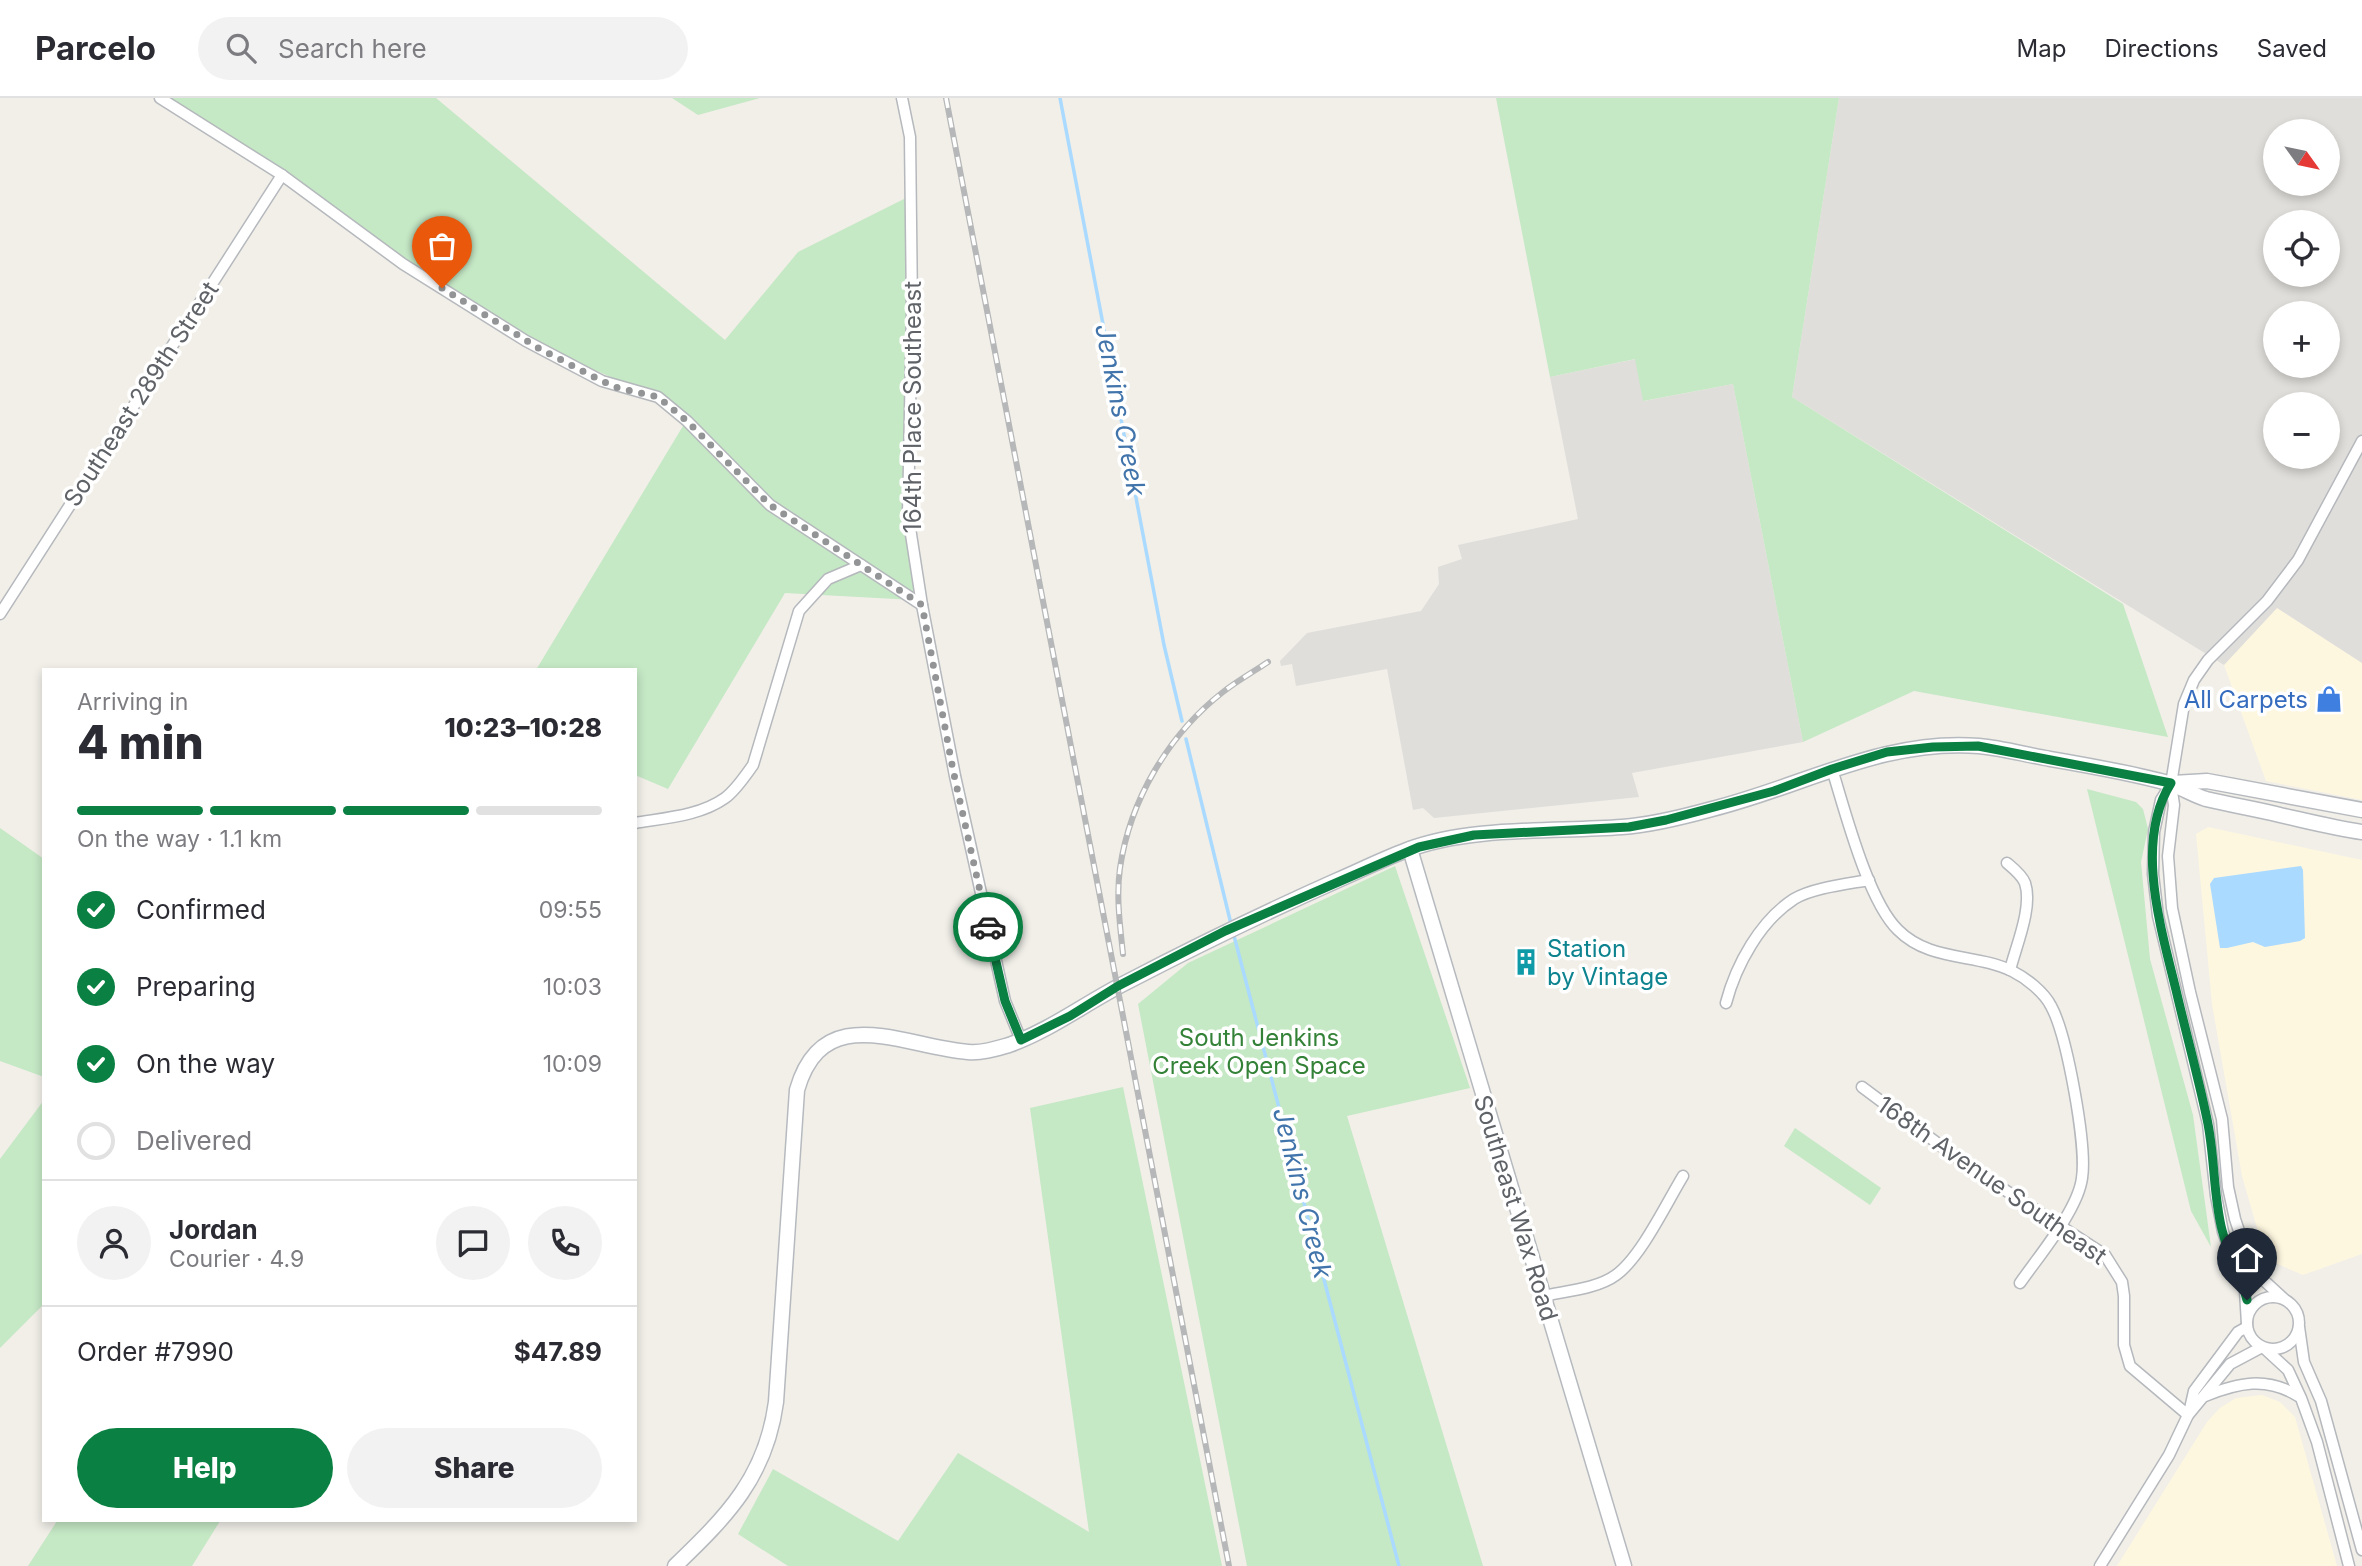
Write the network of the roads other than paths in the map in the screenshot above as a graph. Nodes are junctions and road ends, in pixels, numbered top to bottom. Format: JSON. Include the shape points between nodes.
{"nodes":[{"id":1,"x":160,"y":98,"type":"edge"},
{"id":2,"x":902,"y":98,"type":"edge"},
{"id":3,"x":282,"y":175,"type":"junction"},
{"id":4,"x":2362,"y":441,"type":"edge"},
{"id":5,"x":862,"y":565,"type":"junction"},
{"id":6,"x":922,"y":605,"type":"junction"},
{"id":7,"x":0,"y":614,"type":"edge"},
{"id":8,"x":1832,"y":769,"type":"junction"},
{"id":9,"x":2171,"y":783,"type":"junction"},
{"id":10,"x":2362,"y":810,"type":"edge"},
{"id":11,"x":637,"y":823,"type":"edge"},
{"id":12,"x":2358,"y":830,"type":"edge"},
{"id":13,"x":1410,"y":849,"type":"junction"},
{"id":14,"x":2007,"y":863,"type":"dead end"},
{"id":15,"x":1869,"y":880,"type":"junction"},
{"id":16,"x":2010,"y":970,"type":"junction"},
{"id":17,"x":1726,"y":1003,"type":"dead end"},
{"id":18,"x":1021,"y":1040,"type":"junction"},
{"id":19,"x":1862,"y":1087,"type":"dead end"},
{"id":20,"x":1683,"y":1176,"type":"dead end"},
{"id":21,"x":2059,"y":1227,"type":"junction"},
{"id":22,"x":2020,"y":1283,"type":"dead end"},
{"id":23,"x":1543,"y":1296,"type":"junction"},
{"id":24,"x":2284,"y":1298,"type":"junction"},
{"id":25,"x":2247,"y":1326,"type":"junction"},
{"id":26,"x":2300,"y":1327,"type":"junction"},
{"id":27,"x":2263,"y":1347,"type":"junction"},
{"id":28,"x":2205,"y":1396,"type":"junction"},
{"id":29,"x":2301,"y":1398,"type":"junction"},
{"id":30,"x":2188,"y":1416,"type":"junction"},
{"id":31,"x":2362,"y":1550,"type":"edge"},
{"id":32,"x":675,"y":1566,"type":"edge"},
{"id":33,"x":1624,"y":1566,"type":"edge"},
{"id":34,"x":2100,"y":1566,"type":"edge"},
{"id":35,"x":2349,"y":1566,"type":"edge"}],
"edges":[{"from":1,"to":3,"type":"street"},
{"from":2,"to":6,"type":"street","name":"164th Place Southeast","via":[[910,137],[908,515]]},
{"from":3,"to":5,"type":"street","via":[[403,264],[526,341],[618,388],[658,397],[770,505]]},
{"from":3,"to":7,"type":"street","name":"Southeast 289th Street"},
{"from":4,"to":9,"type":"street","via":[[2298,561],[2194,680],[2184,705]]},
{"from":5,"to":6,"type":"street"},
{"from":5,"to":11,"type":"street","via":[[828,579],[799,611],[753,765],[741,782],[703,810]]},
{"from":6,"to":18,"type":"street","name":"164th Place Southeast","via":[[953,770],[1005,1001]]},
{"from":8,"to":9,"type":"street","via":[[1887,752],[1978,746]]},
{"from":8,"to":13,"type":"street","via":[[1774,791],[1666,820],[1629,827],[1474,835]]},
{"from":8,"to":15,"type":"street"},
{"from":9,"to":10,"type":"street","via":[[2207,781]]},
{"from":9,"to":12,"type":"street","via":[[2203,798]]},
{"from":9,"to":24,"type":"street","via":[[2174,805],[2168,856],[2172,908],[2222,1119],[2228,1187],[2249,1261],[2263,1281]]},
{"from":9,"to":25,"type":"street","via":[[2161,800],[2154,832],[2158,916],[2208,1124],[2223,1232],[2245,1291]]},
{"from":13,"to":18,"type":"street","via":[[1225,931]]},
{"from":13,"to":23,"type":"street","name":"Southeast Wax Road"},
{"from":14,"to":16,"type":"street","via":[[2025,884],[2026,911]]},
{"from":15,"to":16,"type":"street","via":[[1883,911],[1907,939],[1925,949]]},
{"from":15,"to":17,"type":"street","via":[[1795,898],[1774,916],[1741,962]]},
{"from":16,"to":21,"type":"street","via":[[2051,1006],[2064,1045],[2080,1129],[2082,1178]]},
{"from":18,"to":32,"type":"street","via":[[991,1051],[971,1052],[885,1035],[841,1038],[818,1051],[801,1074],[795,1104],[774,1423],[747,1487]]},
{"from":19,"to":21,"type":"street","name":"168th Avenue Southeast"},
{"from":20,"to":23,"type":"street","via":[[1636,1254],[1615,1276]]},
{"from":21,"to":22,"type":"street"},
{"from":21,"to":30,"type":"street","name":"168th Avenue Southeast","via":[[2105,1255],[2117,1271],[2124,1296],[2124,1345],[2130,1366]]},
{"from":23,"to":33,"type":"street","name":"Southeast Wax Road"},
{"from":24,"to":25,"type":"street","via":[[2262,1299],[2250,1309]]},
{"from":24,"to":26,"type":"street","via":[[2297,1310]]},
{"from":25,"to":27,"type":"street","via":[[2252,1339]]},
{"from":25,"to":30,"type":"street","via":[[2194,1391]]},
{"from":26,"to":27,"type":"street","via":[[2287,1346]]},
{"from":26,"to":31,"type":"street","via":[[2304,1362],[2321,1401]]},
{"from":27,"to":28,"type":"street","via":[[2230,1364]]},
{"from":27,"to":29,"type":"street","via":[[2288,1370]]},
{"from":28,"to":29,"type":"street","via":[[2235,1384],[2258,1382]]},
{"from":28,"to":30,"type":"street"},
{"from":29,"to":35,"type":"street"},
{"from":30,"to":34,"type":"street"}]}
